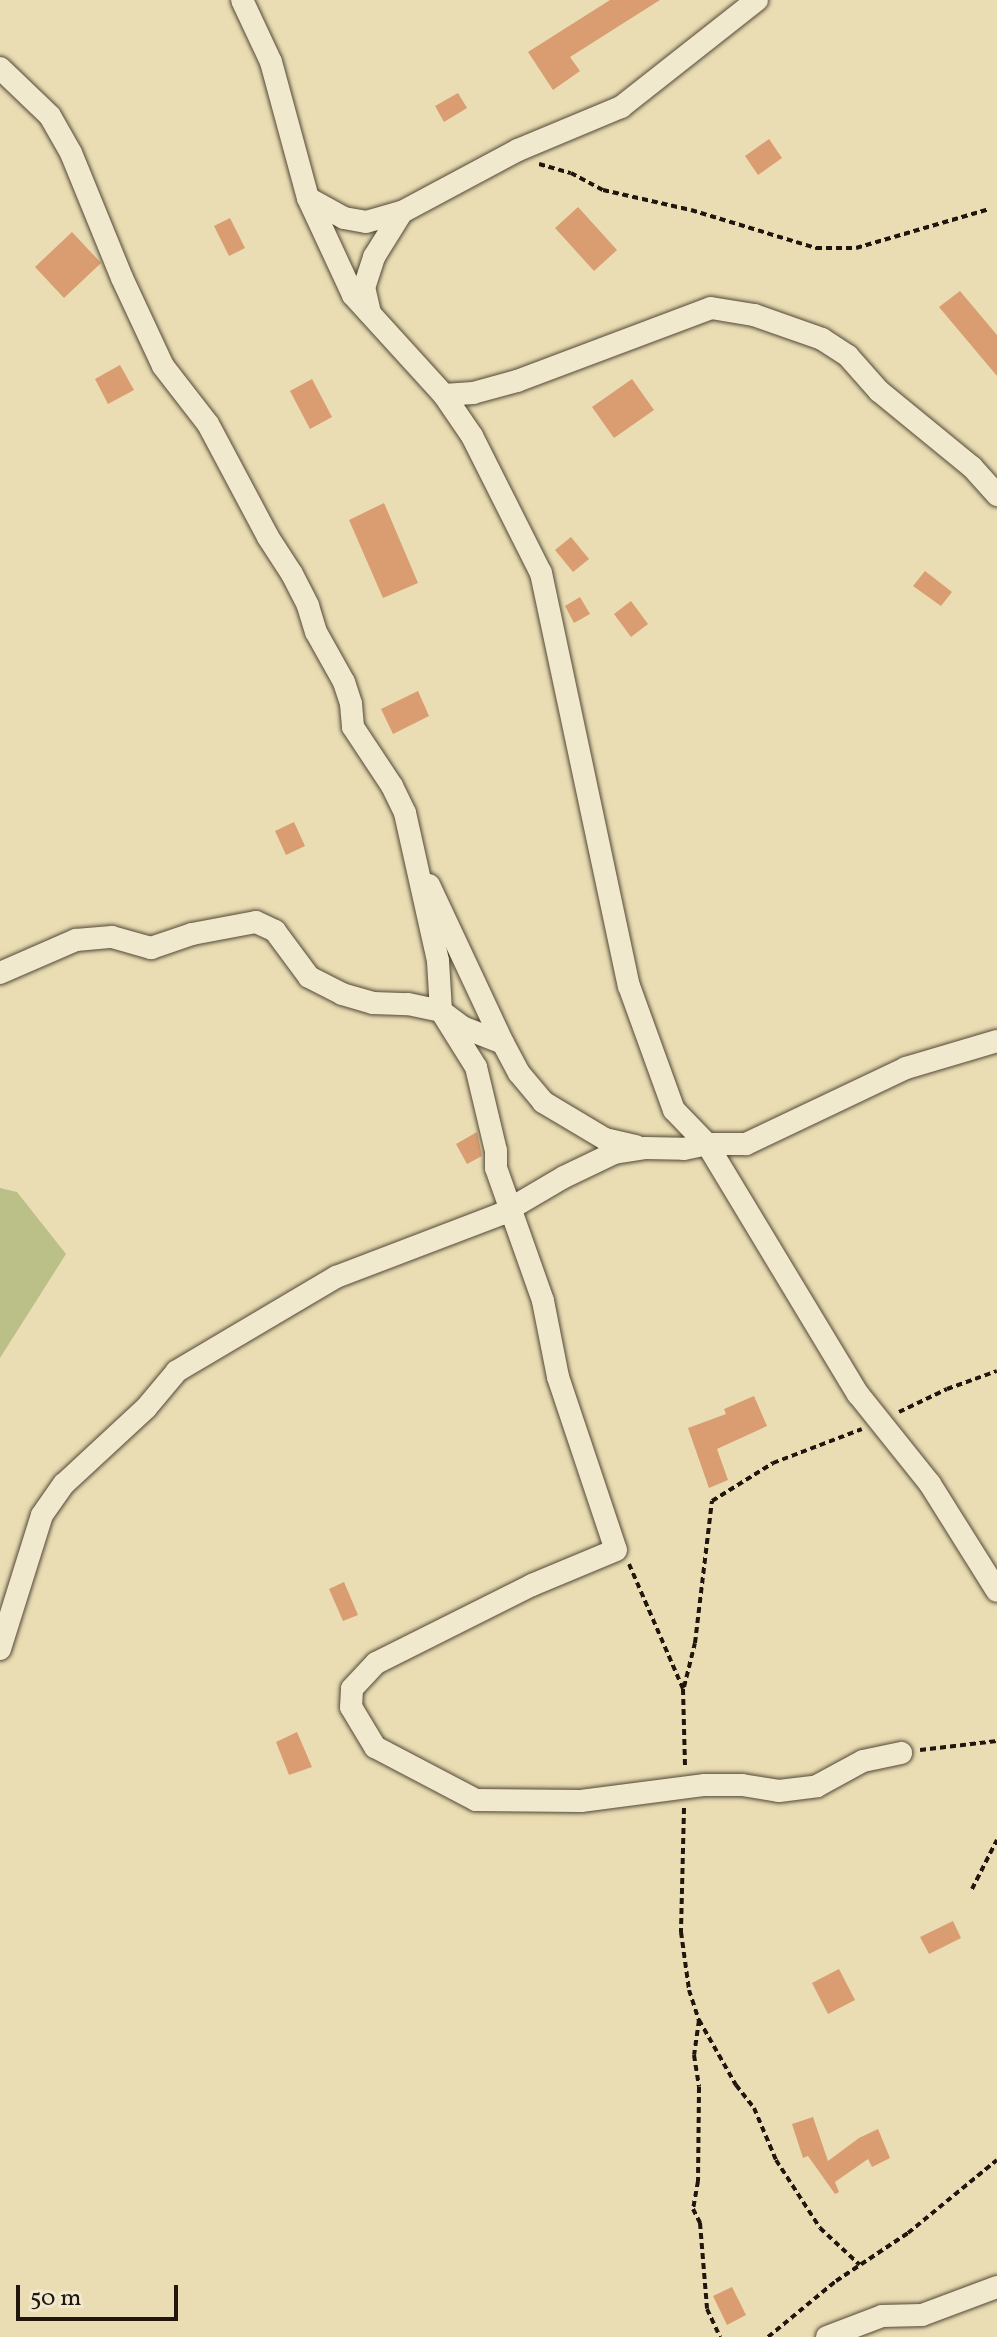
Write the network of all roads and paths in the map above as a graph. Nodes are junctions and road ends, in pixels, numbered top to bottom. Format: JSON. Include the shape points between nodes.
{"nodes":[{"id":1,"x":242,"y":0,"type":"edge"},
{"id":2,"x":757,"y":0,"type":"edge"},
{"id":3,"x":0,"y":68,"type":"edge"},
{"id":4,"x":518,"y":150,"type":"junction"},
{"id":5,"x":308,"y":198,"type":"junction"},
{"id":6,"x":989,"y":209,"type":"dead end"},
{"id":7,"x":402,"y":212,"type":"junction"},
{"id":8,"x":371,"y":316,"type":"junction"},
{"id":9,"x":444,"y":395,"type":"junction"},
{"id":10,"x":997,"y":495,"type":"edge"},
{"id":11,"x":417,"y":860,"type":"junction"},
{"id":12,"x":0,"y":973,"type":"edge"},
{"id":13,"x":441,"y":1011,"type":"junction"},
{"id":14,"x":997,"y":1041,"type":"edge"},
{"id":15,"x":503,"y":1043,"type":"junction"},
{"id":16,"x":707,"y":1144,"type":"junction"},
{"id":17,"x":645,"y":1148,"type":"junction"},
{"id":18,"x":510,"y":1209,"type":"junction"},
{"id":19,"x":997,"y":1371,"type":"edge"},
{"id":20,"x":879,"y":1422,"type":"junction"},
{"id":21,"x":616,"y":1550,"type":"junction"},
{"id":22,"x":997,"y":1591,"type":"edge"},
{"id":23,"x":0,"y":1649,"type":"edge"},
{"id":24,"x":683,"y":1689,"type":"junction"},
{"id":25,"x":997,"y":1741,"type":"edge"},
{"id":26,"x":901,"y":1753,"type":"joint"},
{"id":27,"x":686,"y":1787,"type":"junction"},
{"id":28,"x":997,"y":1840,"type":"edge"},
{"id":29,"x":972,"y":1889,"type":"dead end"},
{"id":30,"x":699,"y":2020,"type":"junction"},
{"id":31,"x":997,"y":2160,"type":"edge"},
{"id":32,"x":860,"y":2265,"type":"junction"},
{"id":33,"x":997,"y":2287,"type":"edge"},
{"id":34,"x":720,"y":2337,"type":"edge"},
{"id":35,"x":768,"y":2337,"type":"edge"},
{"id":36,"x":827,"y":2337,"type":"edge"}],
"edges":[{"from":1,"to":5,"type":"street","via":[[271,62]]},
{"from":2,"to":4,"type":"street","via":[[621,107]]},
{"from":3,"to":11,"type":"street","via":[[50,116],[71,153],[163,366],[212,432],[308,606],[344,682],[353,727],[405,813]]},
{"from":4,"to":6,"type":"path","via":[[524,159],[571,173],[603,190],[816,248],[856,248]]},
{"from":4,"to":7,"type":"street"},
{"from":5,"to":7,"type":"street","via":[[344,218],[366,222]]},
{"from":5,"to":8,"type":"street","via":[[353,295]]},
{"from":7,"to":8,"type":"street","via":[[374,257],[364,288]]},
{"from":8,"to":9,"type":"street"},
{"from":9,"to":10,"type":"street","via":[[517,381],[711,308],[754,315],[822,339],[848,356],[879,391],[972,467]]},
{"from":9,"to":16,"type":"street","via":[[472,436],[541,573],[629,986],[674,1110]]},
{"from":11,"to":13,"type":"street","via":[[438,961]]},
{"from":11,"to":15,"type":"street"},
{"from":12,"to":13,"type":"street","via":[[76,940],[112,937],[151,948],[256,922],[275,931],[309,977],[342,994]]},
{"from":13,"to":15,"type":"street","via":[[462,1027]]},
{"from":13,"to":18,"type":"street","via":[[476,1067],[496,1168]]},
{"from":14,"to":16,"type":"street","via":[[906,1068],[746,1144]]},
{"from":15,"to":17,"type":"street","via":[[543,1102],[605,1139]]},
{"from":16,"to":17,"type":"street"},
{"from":16,"to":20,"type":"street"},
{"from":17,"to":18,"type":"street","via":[[614,1153]]},
{"from":18,"to":21,"type":"street","via":[[543,1301],[558,1377]]},
{"from":18,"to":23,"type":"street","via":[[336,1277],[177,1371],[146,1408],[64,1484],[42,1515]]},
{"from":19,"to":20,"type":"path"},
{"from":20,"to":22,"type":"street","via":[[930,1484]]},
{"from":20,"to":24,"type":"path","via":[[773,1463],[712,1501],[695,1643]]},
{"from":21,"to":24,"type":"path","via":[[627,1558]]},
{"from":21,"to":27,"type":"street","via":[[532,1585],[376,1663],[352,1689],[351,1707],[375,1747],[476,1800],[581,1801]]},
{"from":24,"to":27,"type":"path"},
{"from":25,"to":26,"type":"path"},
{"from":26,"to":27,"type":"street","via":[[863,1761],[817,1786],[779,1791],[742,1785]]},
{"from":27,"to":30,"type":"path","via":[[681,1932]]},
{"from":28,"to":29,"type":"path"},
{"from":30,"to":32,"type":"path","via":[[820,2228]]},
{"from":30,"to":34,"type":"path","via":[[694,2055],[698,2181],[693,2209],[700,2223],[707,2309]]},
{"from":31,"to":32,"type":"path"},
{"from":32,"to":35,"type":"path"},
{"from":33,"to":36,"type":"street","via":[[922,2315],[882,2316]]}]}
